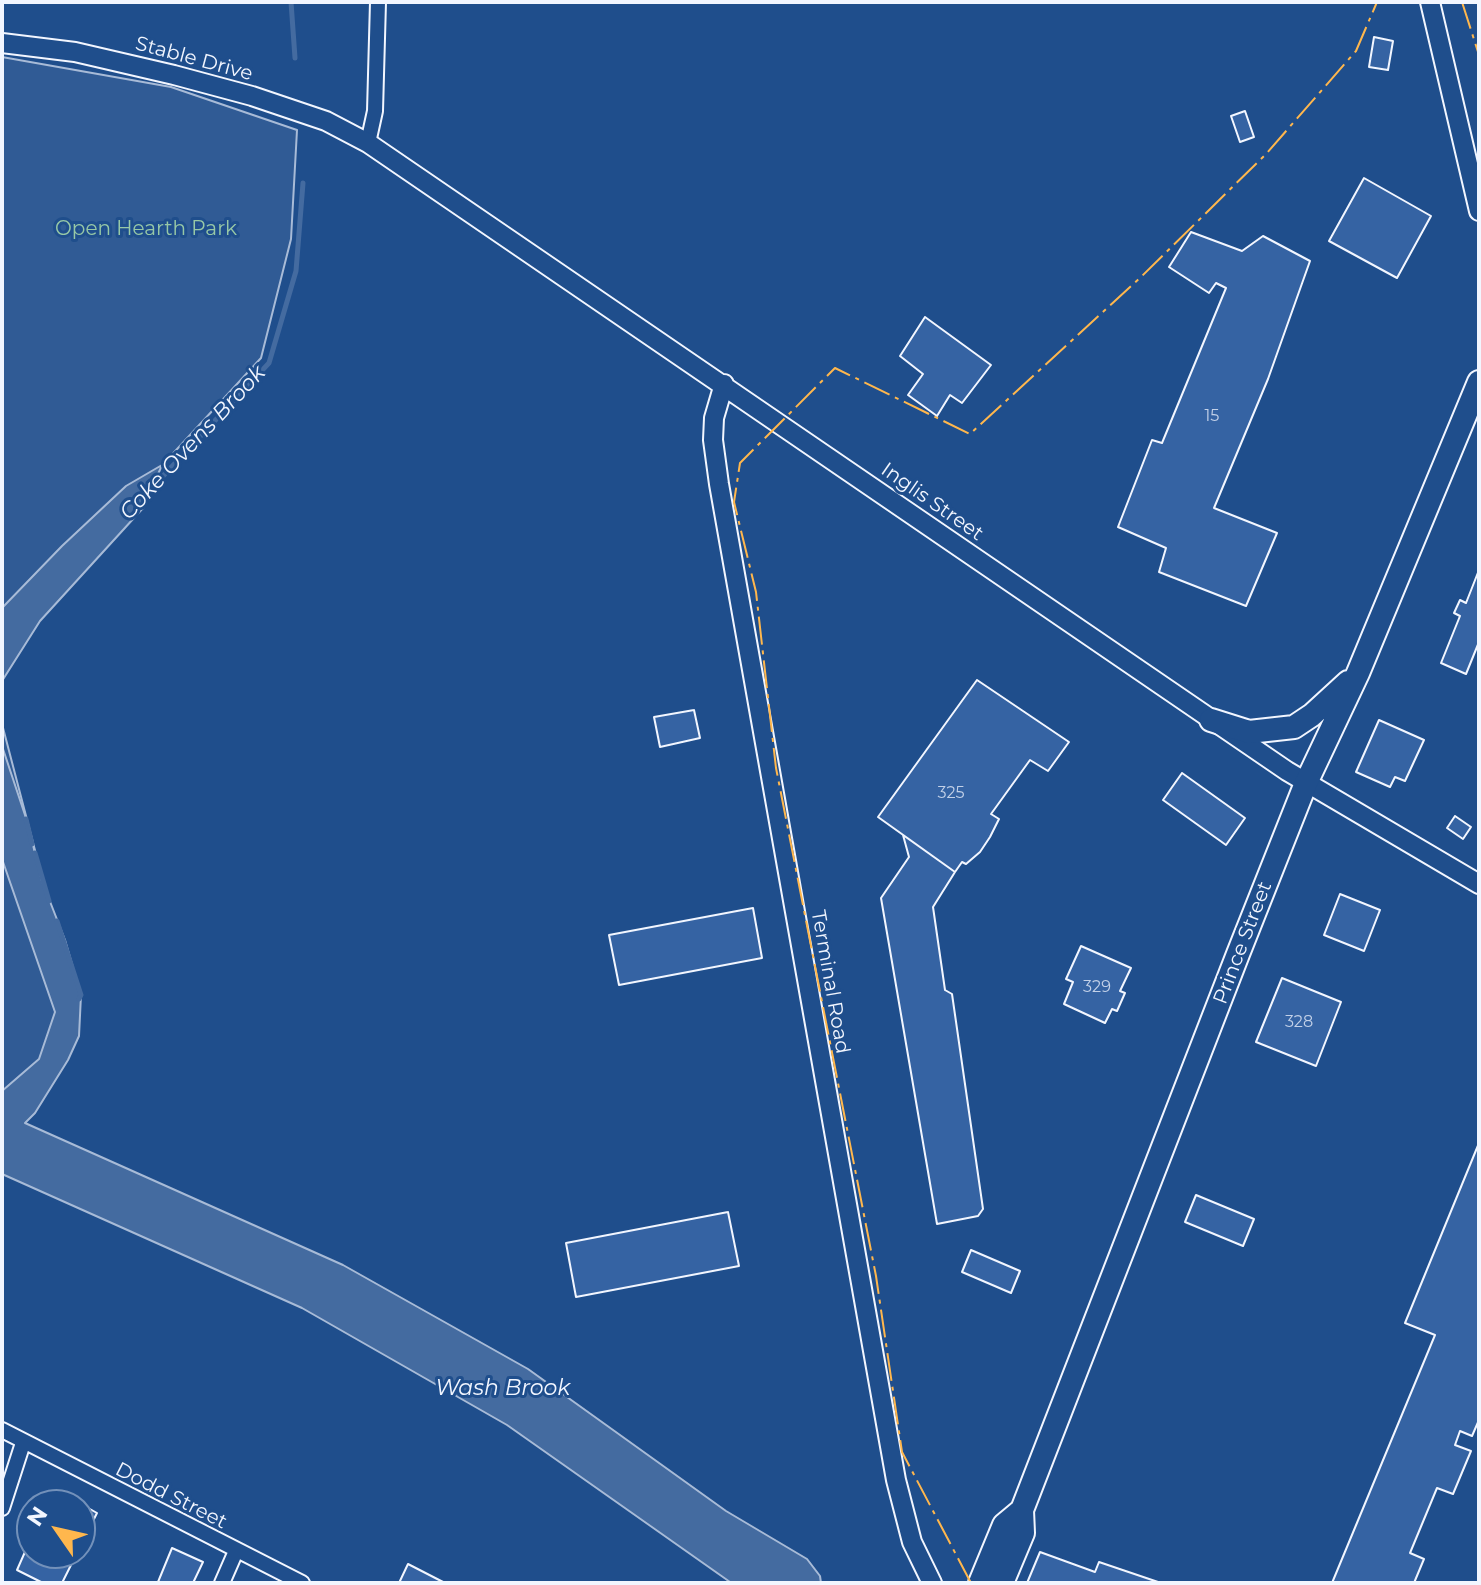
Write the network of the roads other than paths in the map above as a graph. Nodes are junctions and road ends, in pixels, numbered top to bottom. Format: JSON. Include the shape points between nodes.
{"nodes":[{"id":1,"x":378,"y":2,"type":"edge"},
{"id":2,"x":1430,"y":2,"type":"edge"},
{"id":3,"x":2,"y":43,"type":"edge"},
{"id":4,"x":368,"y":143,"type":"junction"},
{"id":5,"x":1479,"y":211,"type":"edge"},
{"id":6,"x":1479,"y":382,"type":"edge"},
{"id":7,"x":724,"y":384,"type":"junction"},
{"id":8,"x":1358,"y":673,"type":"junction"},
{"id":9,"x":1211,"y":720,"type":"junction"},
{"id":10,"x":1306,"y":783,"type":"junction"},
{"id":11,"x":1479,"y":884,"type":"edge"},
{"id":12,"x":2,"y":1430,"type":"edge"},
{"id":13,"x":23,"y":1443,"type":"junction"},
{"id":14,"x":2,"y":1508,"type":"edge"},
{"id":15,"x":1022,"y":1510,"type":"junction"},
{"id":16,"x":236,"y":1551,"type":"junction"},
{"id":17,"x":222,"y":1583,"type":"edge"},
{"id":18,"x":302,"y":1583,"type":"edge"},
{"id":19,"x":932,"y":1583,"type":"edge"},
{"id":20,"x":980,"y":1583,"type":"edge"},
{"id":21,"x":1002,"y":1583,"type":"edge"}],
"edges":[{"from":1,"to":4,"type":"street","via":[[375,111]]},
{"from":2,"to":5,"type":"street"},
{"from":3,"to":4,"type":"street","name":"Stable Drive","via":[[75,52],[187,78],[326,121]]},
{"from":4,"to":7,"type":"street","name":"Inglis Street"},
{"from":6,"to":8,"type":"main road","name":"Prince Street"},
{"from":7,"to":9,"type":"street","name":"Inglis Street"},
{"from":7,"to":19,"type":"street","name":"Terminal Road","via":[[714,418],[719,484],[896,1480],[912,1542]]},
{"from":8,"to":9,"type":"main road","via":[[1294,727],[1249,732]]},
{"from":8,"to":10,"type":"main road","name":"Prince Street"},
{"from":9,"to":10,"type":"street","name":"Inglis Street"},
{"from":10,"to":11,"type":"street","name":"Inglis Street"},
{"from":10,"to":15,"type":"main road","name":"Prince Street"},
{"from":12,"to":13,"type":"street","name":"Dodd Street"},
{"from":13,"to":14,"type":"street"},
{"from":13,"to":16,"type":"street","name":"Dodd Street"},
{"from":15,"to":20,"type":"main road","name":"Prince Street","via":[[1004,1525]]},
{"from":15,"to":21,"type":"main road","name":"Prince Street","via":[[1023,1533]]},
{"from":16,"to":17,"type":"street"},
{"from":16,"to":18,"type":"street","name":"Dodd Street"}]}
